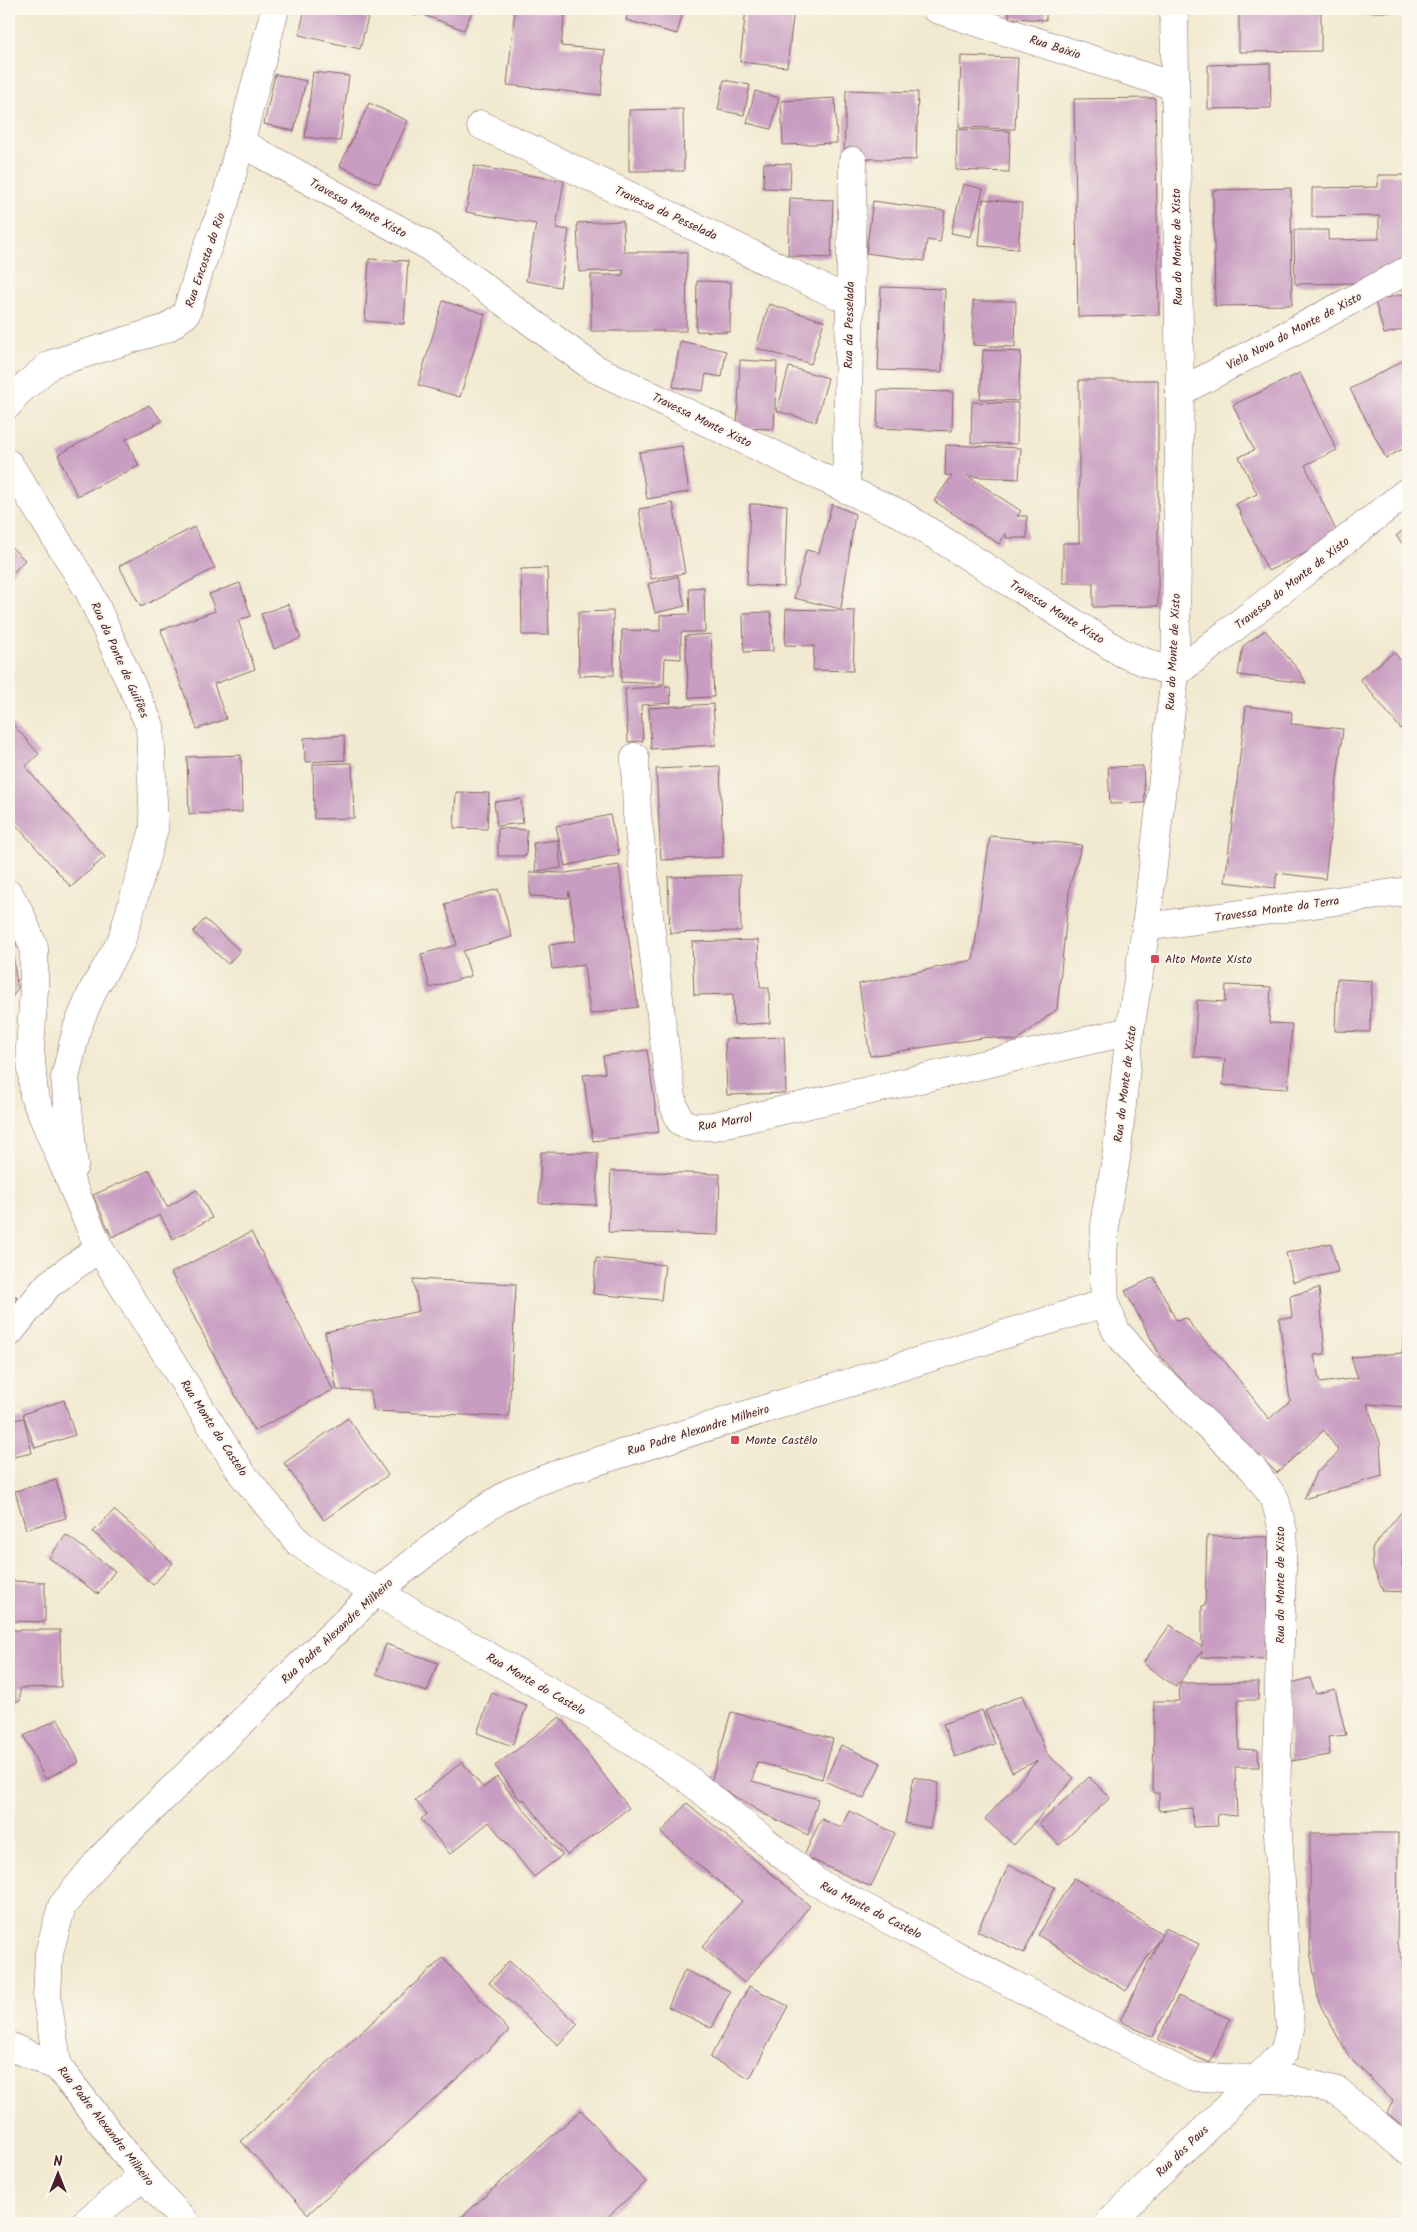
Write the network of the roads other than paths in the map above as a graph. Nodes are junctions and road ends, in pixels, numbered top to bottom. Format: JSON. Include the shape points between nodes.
{"nodes":[{"id":1,"x":275,"y":9,"type":"edge"},
{"id":2,"x":936,"y":9,"type":"edge"},
{"id":3,"x":1174,"y":9,"type":"edge"},
{"id":4,"x":1174,"y":86,"type":"junction"},
{"id":5,"x":481,"y":125,"type":"dead end"},
{"id":6,"x":242,"y":143,"type":"junction"},
{"id":7,"x":853,"y":161,"type":"dead end"},
{"id":8,"x":1408,"y":270,"type":"edge"},
{"id":9,"x":850,"y":301,"type":"junction"},
{"id":10,"x":1180,"y":392,"type":"junction"},
{"id":11,"x":9,"y":404,"type":"edge"},
{"id":12,"x":9,"y":464,"type":"edge"},
{"id":13,"x":846,"y":489,"type":"junction"},
{"id":14,"x":1408,"y":491,"type":"edge"},
{"id":15,"x":1174,"y":674,"type":"junction"},
{"id":16,"x":635,"y":757,"type":"dead end"},
{"id":17,"x":1408,"y":891,"type":"edge"},
{"id":18,"x":9,"y":894,"type":"edge"},
{"id":19,"x":1146,"y":927,"type":"junction"},
{"id":20,"x":1130,"y":1031,"type":"junction"},
{"id":21,"x":76,"y":1191,"type":"junction"},
{"id":22,"x":99,"y":1248,"type":"junction"},
{"id":23,"x":1105,"y":1303,"type":"junction"},
{"id":24,"x":9,"y":1333,"type":"edge"},
{"id":25,"x":376,"y":1592,"type":"junction"},
{"id":26,"x":9,"y":2046,"type":"edge"},
{"id":27,"x":58,"y":2067,"type":"junction"},
{"id":28,"x":1256,"y":2080,"type":"junction"},
{"id":29,"x":1408,"y":2151,"type":"edge"},
{"id":30,"x":143,"y":2176,"type":"junction"},
{"id":31,"x":85,"y":2223,"type":"edge"},
{"id":32,"x":186,"y":2223,"type":"edge"},
{"id":33,"x":1109,"y":2223,"type":"edge"}],
"edges":[{"from":1,"to":6,"type":"street","name":"Rua Encosta do Rio"},
{"from":2,"to":4,"type":"street","name":"Rua Baixio"},
{"from":3,"to":4,"type":"street","name":"Rua do Monte de Xisto"},
{"from":4,"to":10,"type":"street","name":"Rua do Monte de Xisto"},
{"from":5,"to":9,"type":"street","name":"Travessa da Pesselada"},
{"from":6,"to":11,"type":"street","name":"Rua Encosta do Rio","via":[[186,314],[167,328],[51,364]]},
{"from":6,"to":13,"type":"street","name":"Travessa Monte Xisto","via":[[425,244],[594,368]]},
{"from":7,"to":9,"type":"street","name":"Rua da Pesselada"},
{"from":8,"to":10,"type":"street","name":"Viela Nova do Monte de Xisto"},
{"from":9,"to":13,"type":"street","name":"Rua da Pesselada"},
{"from":10,"to":15,"type":"street","name":"Rua do Monte de Xisto"},
{"from":12,"to":21,"type":"street","name":"Rua da Ponte de Guifões","via":[[90,591],[150,726],[154,829],[121,942],[93,990],[76,1028],[64,1078]]},
{"from":13,"to":15,"type":"street","name":"Travessa Monte Xisto","via":[[901,514],[1122,652]]},
{"from":14,"to":15,"type":"street","name":"Travessa do Monte de Xisto"},
{"from":15,"to":19,"type":"street","name":"Rua do Monte de Xisto"},
{"from":16,"to":20,"type":"street","name":"Rua Marrol","via":[[637,814],[667,1066],[672,1103],[680,1121],[692,1127],[714,1126]]},
{"from":17,"to":19,"type":"street","name":"Travessa Monte da Terra"},
{"from":18,"to":21,"type":"street","name":"Rua Monte do Castelo","via":[[34,948],[30,1048],[34,1096]]},
{"from":19,"to":20,"type":"street","name":"Rua do Monte de Xisto"},
{"from":20,"to":23,"type":"street","name":"Rua do Monte de Xisto","via":[[1116,1159],[1106,1212],[1103,1256]]},
{"from":21,"to":22,"type":"street","name":"Rua Monte do Castelo"},
{"from":22,"to":24,"type":"street","via":[[48,1285]]},
{"from":22,"to":25,"type":"street","name":"Rua Monte do Castelo","via":[[243,1475],[298,1543]]},
{"from":23,"to":25,"type":"street","name":"Rua Padre Alexandre Milheiro","via":[[563,1472],[511,1492],[465,1522]]},
{"from":23,"to":28,"type":"street","name":"Rua do Monte de Xisto","via":[[1116,1330],[1144,1364],[1254,1470],[1275,1499],[1283,1531],[1276,1801],[1290,2030],[1284,2052]]},
{"from":25,"to":27,"type":"street","name":"Rua Padre Alexandre Milheiro","via":[[103,1856],[62,1906],[49,1953],[47,1999]]},
{"from":25,"to":28,"type":"street","name":"Rua Monte do Castelo","via":[[595,1717],[684,1776],[816,1882],[1191,2077]]},
{"from":26,"to":27,"type":"street"},
{"from":27,"to":30,"type":"street","name":"Rua Padre Alexandre Milheiro"},
{"from":28,"to":29,"type":"street","name":"Rua Monte do Castelo","via":[[1294,2080],[1338,2091]]},
{"from":28,"to":33,"type":"street","name":"Rua dos Paus"},
{"from":30,"to":31,"type":"street"},
{"from":30,"to":32,"type":"street","name":"Rua Padre Alexandre Milheiro"}]}
